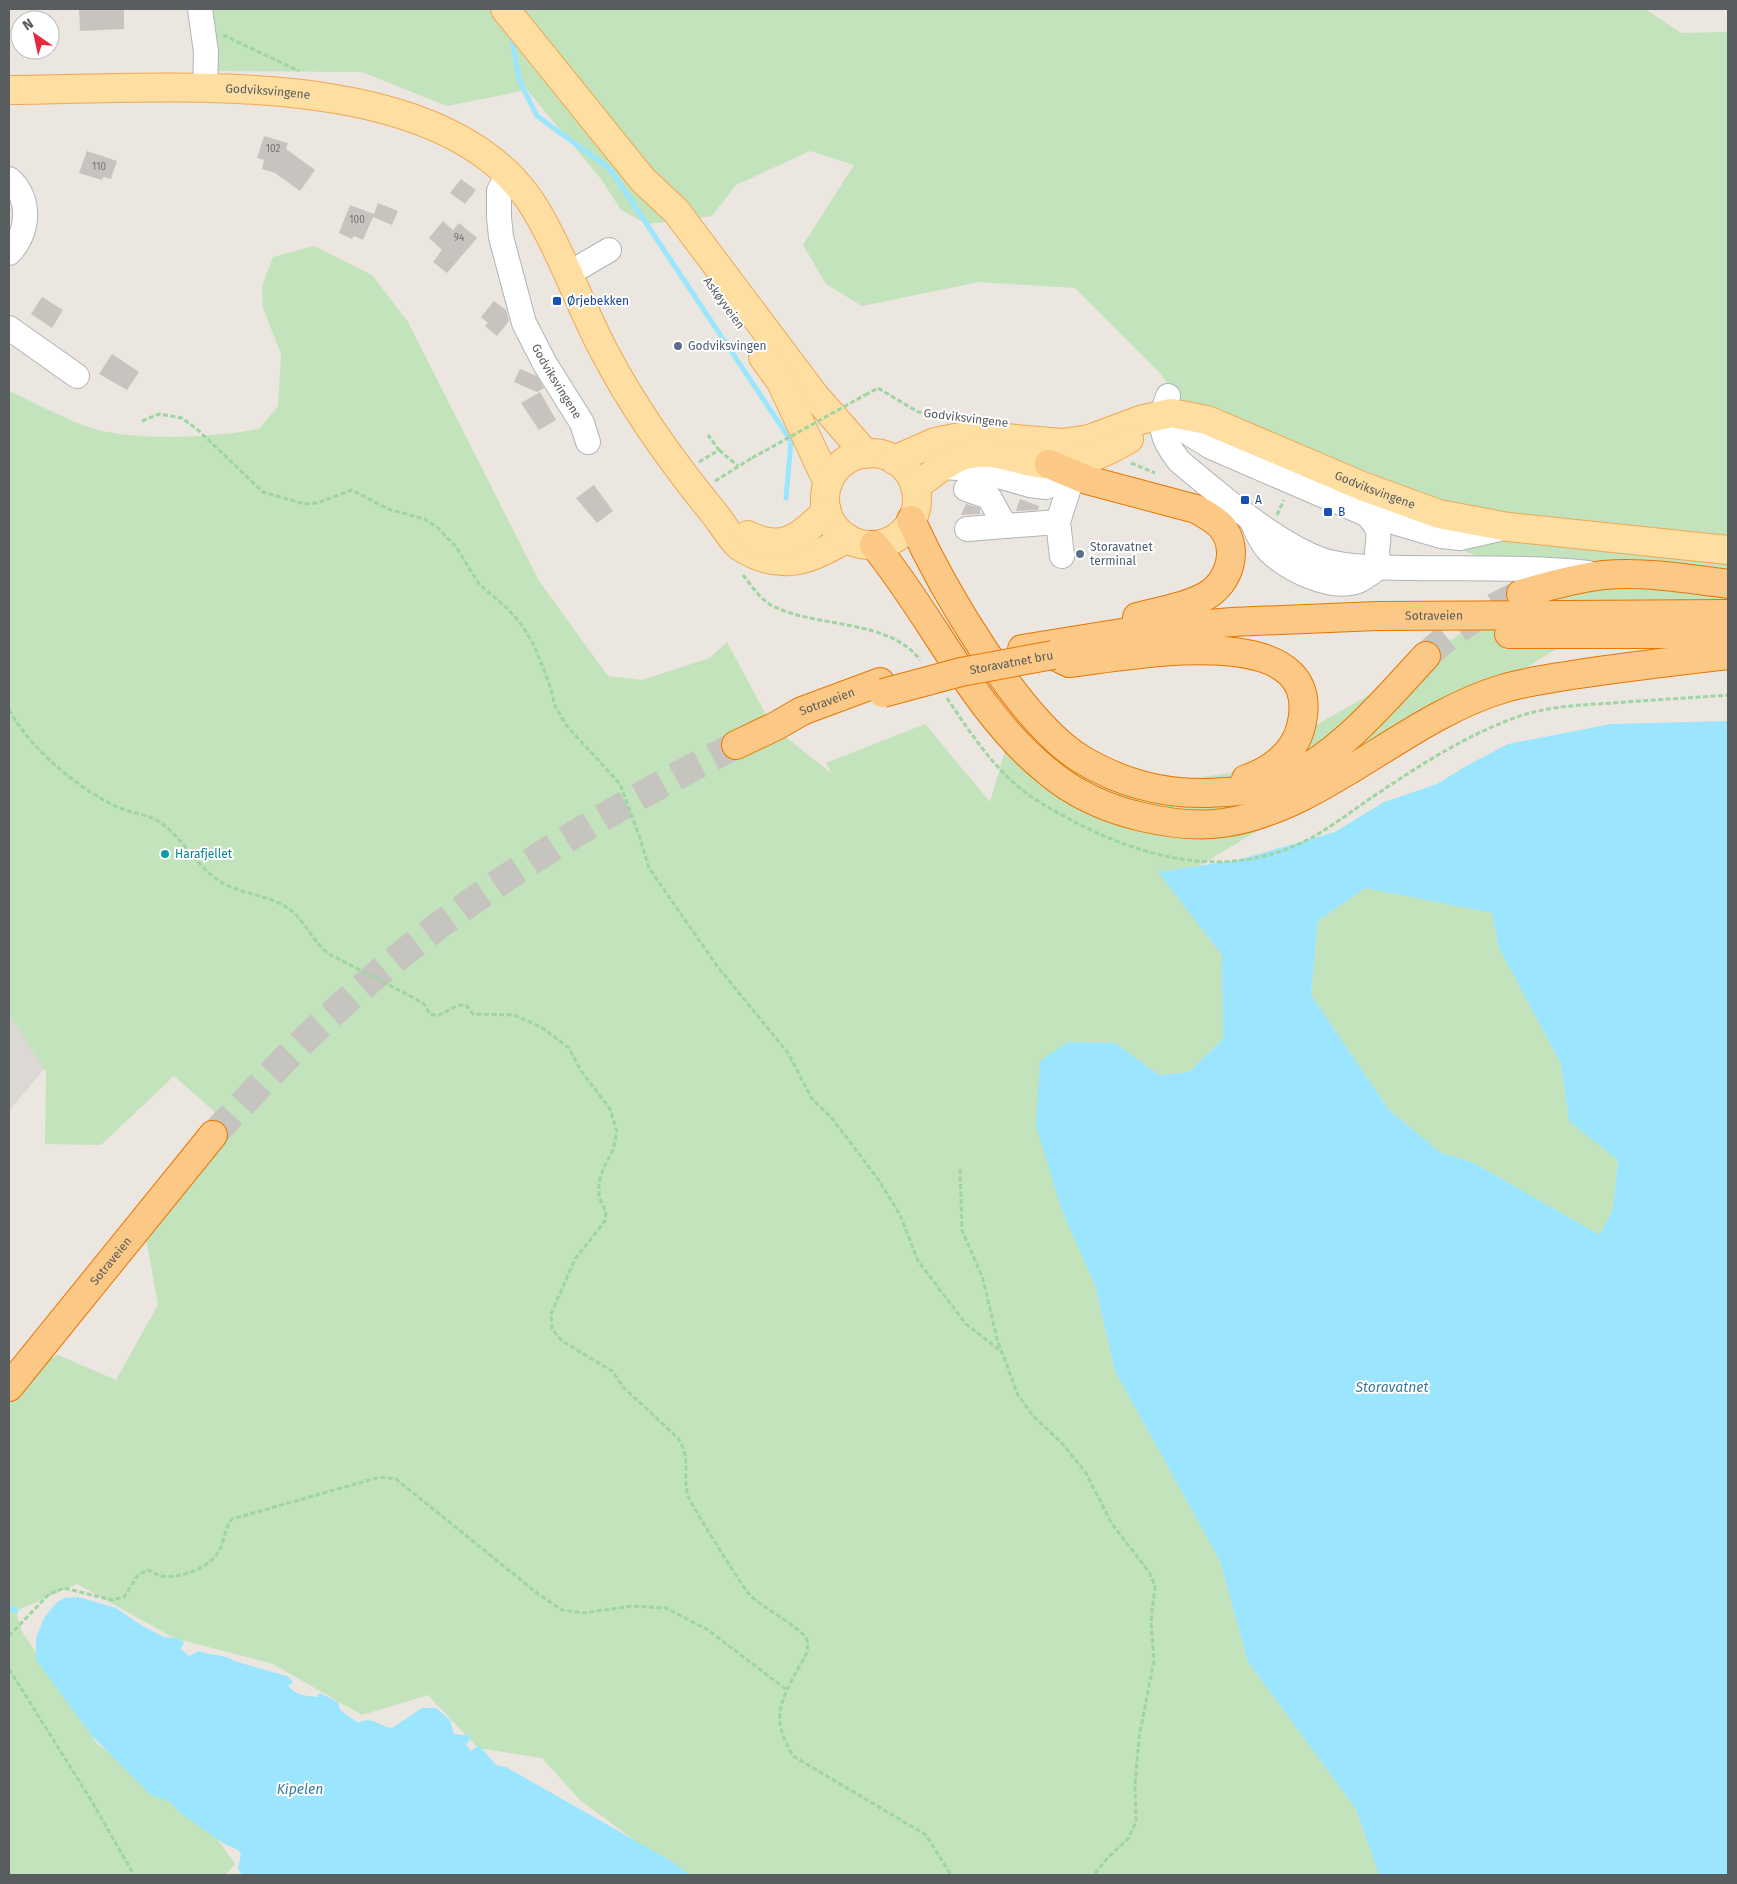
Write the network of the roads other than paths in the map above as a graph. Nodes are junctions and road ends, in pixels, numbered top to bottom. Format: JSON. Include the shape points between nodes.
{"nodes":[{"id":1,"x":505,"y":9,"type":"edge"},
{"id":2,"x":201,"y":17,"type":"edge"},
{"id":3,"x":205,"y":89,"type":"junction"},
{"id":4,"x":9,"y":90,"type":"edge"},
{"id":5,"x":507,"y":176,"type":"junction"},
{"id":6,"x":9,"y":179,"type":"edge"},
{"id":7,"x":643,"y":180,"type":"junction"},
{"id":8,"x":609,"y":250,"type":"dead end"},
{"id":9,"x":9,"y":253,"type":"edge"},
{"id":10,"x":568,"y":274,"type":"junction"},
{"id":11,"x":9,"y":328,"type":"edge"},
{"id":12,"x":77,"y":376,"type":"dead end"},
{"id":13,"x":1164,"y":406,"type":"junction"},
{"id":14,"x":588,"y":442,"type":"dead end"},
{"id":15,"x":866,"y":454,"type":"junction"},
{"id":16,"x":894,"y":460,"type":"junction"},
{"id":17,"x":1064,"y":464,"type":"junction"},
{"id":18,"x":828,"y":483,"type":"junction"},
{"id":19,"x":915,"y":487,"type":"junction"},
{"id":20,"x":966,"y":488,"type":"dead end"},
{"id":21,"x":826,"y":511,"type":"junction"},
{"id":22,"x":714,"y":513,"type":"junction"},
{"id":23,"x":1366,"y":514,"type":"junction"},
{"id":24,"x":911,"y":520,"type":"junction"},
{"id":25,"x":1058,"y":522,"type":"junction"},
{"id":26,"x":1005,"y":526,"type":"junction"},
{"id":27,"x":1508,"y":528,"type":"junction"},
{"id":28,"x":967,"y":529,"type":"dead end"},
{"id":29,"x":847,"y":538,"type":"junction"},
{"id":30,"x":874,"y":545,"type":"junction"},
{"id":31,"x":1728,"y":550,"type":"edge"},
{"id":32,"x":1062,"y":556,"type":"dead end"},
{"id":33,"x":1380,"y":567,"type":"junction"},
{"id":34,"x":1606,"y":575,"type":"junction"},
{"id":35,"x":1728,"y":584,"type":"edge"},
{"id":36,"x":1521,"y":594,"type":"tunnel mouth"},
{"id":37,"x":1728,"y":614,"type":"edge"},
{"id":38,"x":1628,"y":624,"type":"junction"},
{"id":39,"x":1728,"y":634,"type":"edge"},
{"id":40,"x":1140,"y":637,"type":"junction"},
{"id":41,"x":1728,"y":655,"type":"edge"},
{"id":42,"x":1426,"y":656,"type":"tunnel mouth"},
{"id":43,"x":881,"y":688,"type":"junction"},
{"id":44,"x":736,"y":745,"type":"tunnel mouth"},
{"id":45,"x":1196,"y":793,"type":"junction"},
{"id":46,"x":213,"y":1135,"type":"tunnel mouth"},
{"id":47,"x":9,"y":1387,"type":"edge"}],
"edges":[{"from":1,"to":7,"type":"main road","name":"Askøyveien"},
{"from":2,"to":3,"type":"street","via":[[206,52]]},
{"from":3,"to":4,"type":"main road","name":"Godviksvingene"},
{"from":3,"to":5,"type":"main road","name":"Godviksvingene","via":[[292,92],[387,110],[465,141]]},
{"from":5,"to":10,"type":"main road","name":"Godviksvingene","via":[[534,207]]},
{"from":5,"to":14,"type":"street","name":"Godviksvingene","via":[[499,191],[499,218],[524,323],[582,423]]},
{"from":6,"to":9,"type":"street","via":[[16,185],[26,215],[23,233]]},
{"from":7,"to":15,"type":"main road","name":"Askøyveien","via":[[676,211],[815,396]]},
{"from":7,"to":18,"type":"main road","name":"Askøyveien","via":[[664,219],[781,382]]},
{"from":8,"to":10,"type":"street"},
{"from":10,"to":22,"type":"main road","name":"Godviksvingene","via":[[604,352],[638,411],[666,454]]},
{"from":11,"to":12,"type":"street"},
{"from":13,"to":17,"type":"main road","name":"Godviksvingene","via":[[1136,434],[1090,460]]},
{"from":13,"to":23,"type":"street","name":"Godviksvingene","via":[[1211,447]]},
{"from":13,"to":27,"type":"main road","name":"Godviksvingene","via":[[1171,414],[1207,420],[1404,503],[1439,514]]},
{"from":13,"to":33,"type":"street","via":[[1164,438],[1179,461],[1259,515],[1300,551],[1343,564]]},
{"from":15,"to":16,"type":"main road"},
{"from":15,"to":18,"type":"main road","via":[[839,466]]},
{"from":16,"to":17,"type":"main road","name":"Godviksvingene","via":[[935,442],[970,434]]},
{"from":16,"to":19,"type":"main road","via":[[907,471]]},
{"from":17,"to":19,"type":"main road","name":"Godviksvingene","via":[[992,453],[970,454],[953,459]]},
{"from":17,"to":25,"type":"street"},
{"from":17,"to":40,"type":"highway","via":[[1196,509],[1222,528],[1231,545],[1231,559],[1217,588],[1208,595],[1168,609]]},
{"from":18,"to":21,"type":"main road"},
{"from":19,"to":24,"type":"main road"},
{"from":20,"to":26,"type":"street","via":[[989,497]]},
{"from":21,"to":22,"type":"main road","name":"Godviksvingene","via":[[804,532],[776,544],[762,542]]},
{"from":21,"to":29,"type":"main road","via":[[834,527]]},
{"from":22,"to":29,"type":"main road","name":"Godviksvingene","via":[[739,546],[774,562],[813,557]]},
{"from":23,"to":27,"type":"street","name":"Godviksvingene","via":[[1441,536],[1460,538]]},
{"from":23,"to":33,"type":"street","via":[[1379,530]]},
{"from":24,"to":30,"type":"main road","via":[[896,538]]},
{"from":24,"to":45,"type":"highway","via":[[971,628],[1044,727],[1080,758],[1104,771],[1154,789]]},
{"from":25,"to":26,"type":"street"},
{"from":25,"to":32,"type":"street"},
{"from":26,"to":28,"type":"street"},
{"from":27,"to":31,"type":"main road","name":"Godviksvingene"},
{"from":29,"to":30,"type":"main road"},
{"from":30,"to":41,"type":"highway","via":[[986,704],[1023,749],[1067,786],[1100,804],[1156,820],[1222,823],[1281,806],[1426,722],[1502,689],[1590,672]]},
{"from":33,"to":34,"type":"street","via":[[1547,569]]},
{"from":34,"to":35,"type":"highway","via":[[1676,577]]},
{"from":34,"to":36,"type":"highway"},
{"from":37,"to":38,"type":"highway","name":"Sotraveien"},
{"from":38,"to":39,"type":"highway","name":"Sotraveien"},
{"from":38,"to":40,"type":"highway","name":"Sotraveien","via":[[1377,616],[1232,622]]},
{"from":40,"to":43,"type":"highway","name":"Storavatnet bru","via":[[1010,650]]},
{"from":40,"to":43,"type":"highway","name":"Storavatnet bru","bridge":true,"via":[[1069,663],[1053,655]]},
{"from":40,"to":45,"type":"highway","via":[[1254,654],[1290,674],[1303,699],[1303,719],[1297,739],[1276,764],[1261,774]]},
{"from":42,"to":45,"type":"highway","via":[[1352,733],[1321,760],[1284,780],[1260,788]]},
{"from":43,"to":44,"type":"highway","name":"Sotraveien","via":[[803,722],[776,726]]},
{"from":46,"to":47,"type":"highway","name":"Sotraveien"}]}
